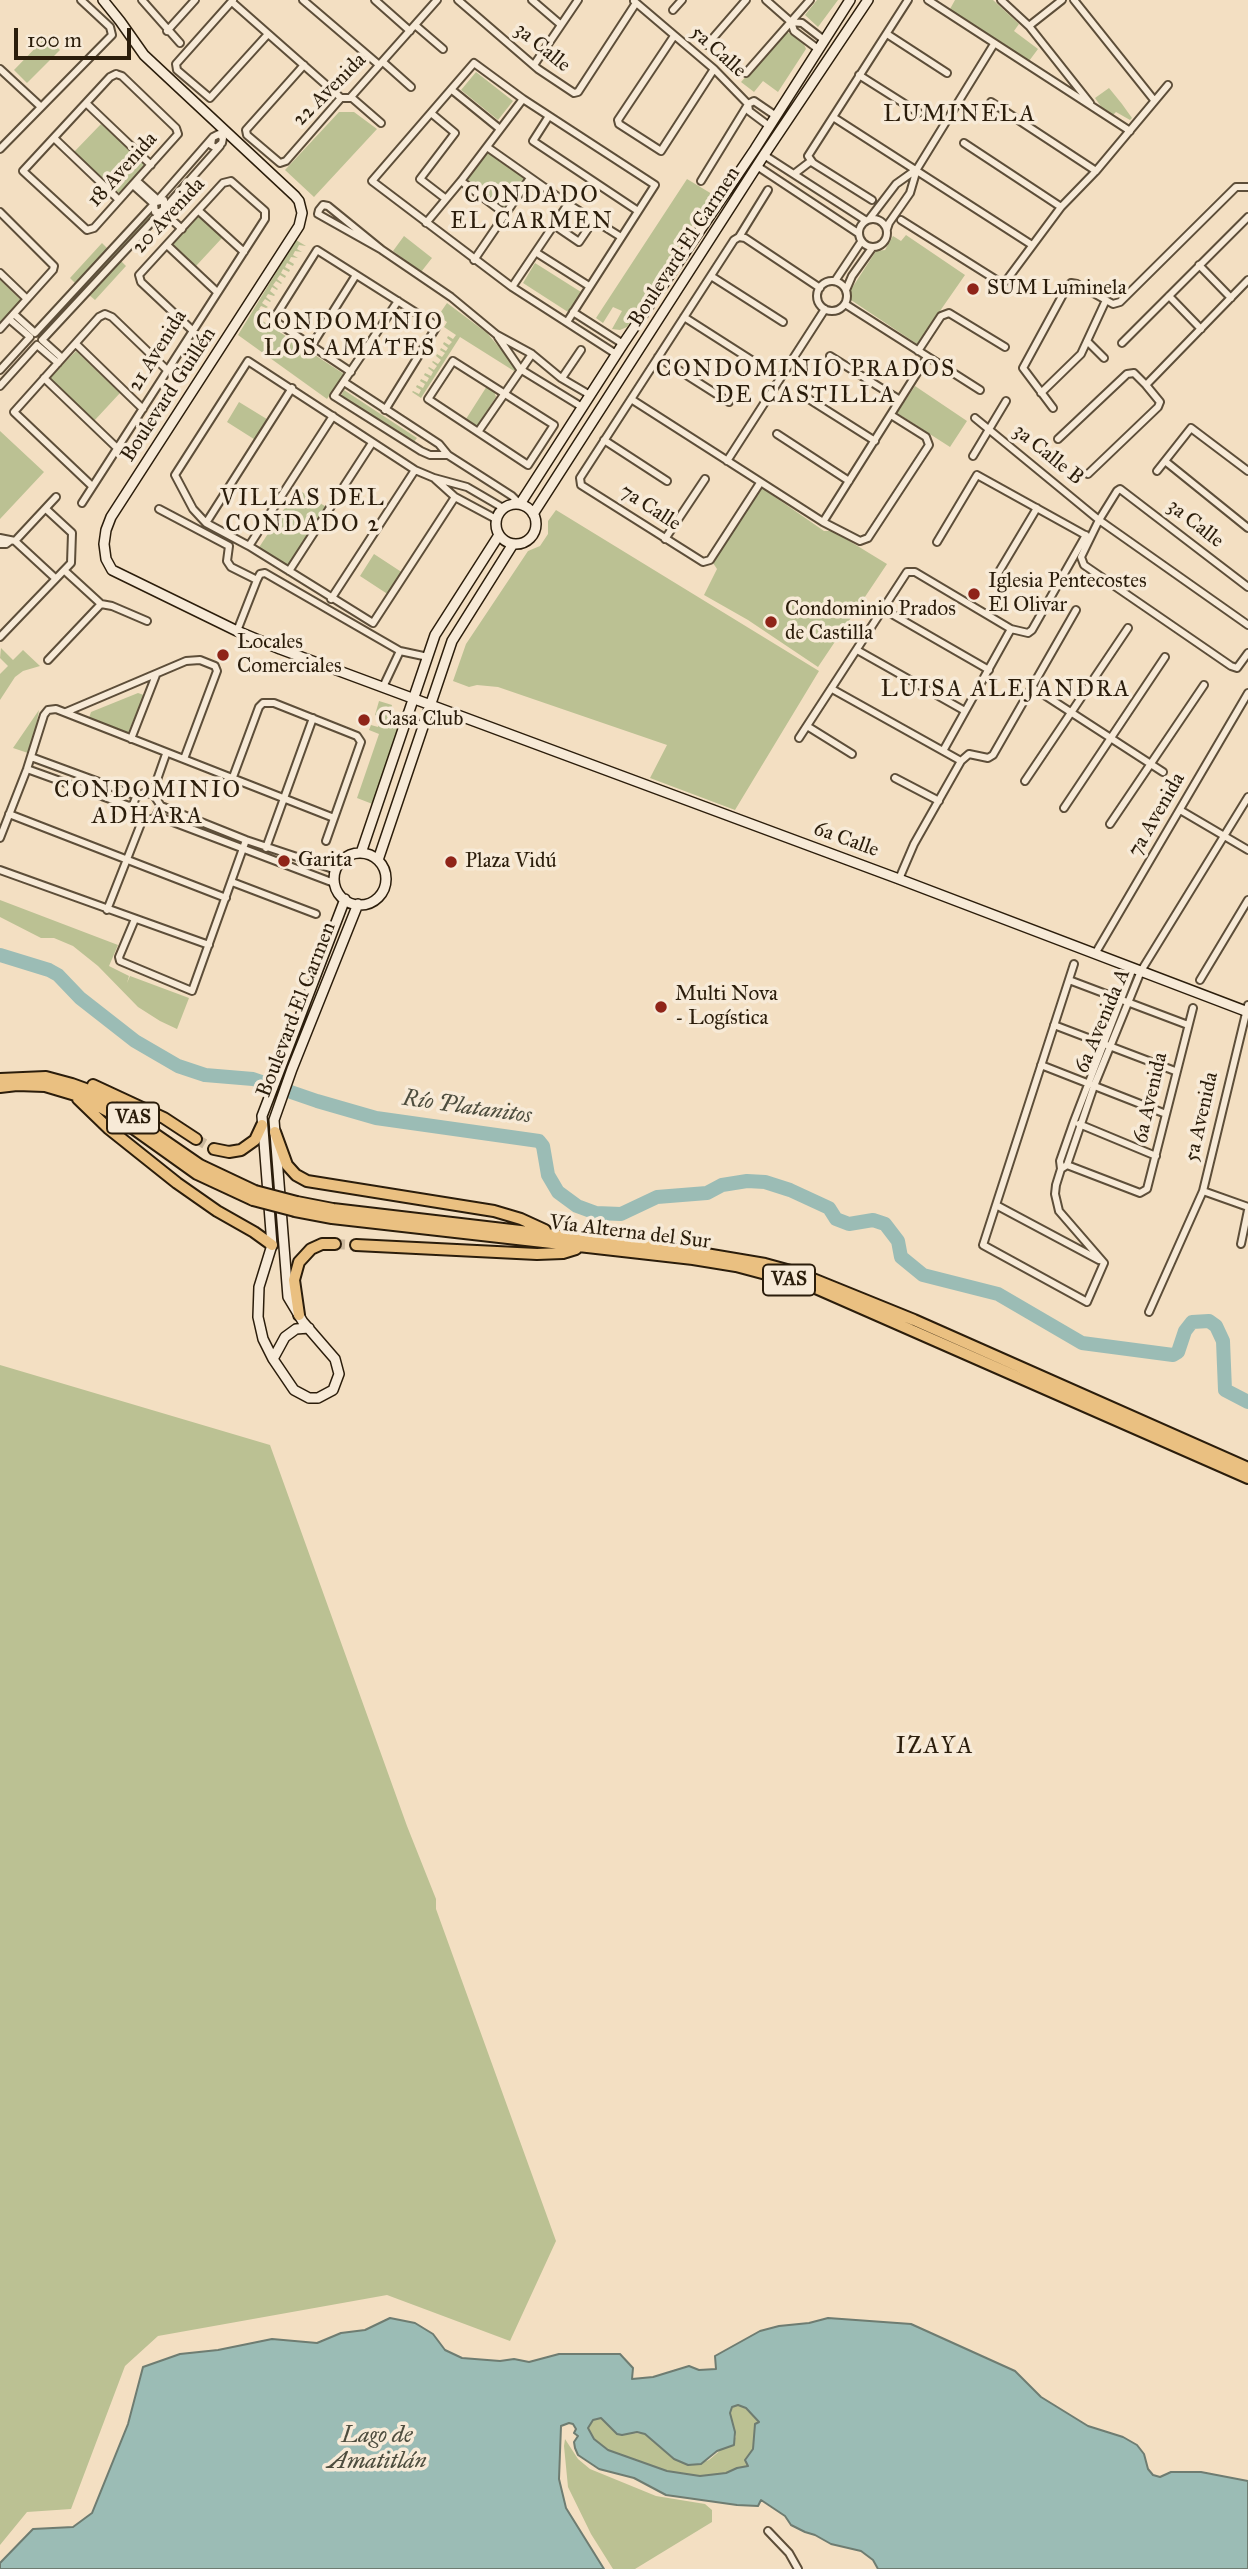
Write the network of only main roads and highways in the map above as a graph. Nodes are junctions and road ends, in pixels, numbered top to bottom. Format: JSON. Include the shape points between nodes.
{"nodes":[{"id":1,"x":103,"y":0,"type":"edge"},
{"id":2,"x":850,"y":0,"type":"edge"},
{"id":3,"x":868,"y":0,"type":"edge"},
{"id":4,"x":709,"y":216,"type":"junction"},
{"id":5,"x":720,"y":224,"type":"junction"},
{"id":6,"x":520,"y":504,"type":"junction"},
{"id":7,"x":533,"y":514,"type":"junction"},
{"id":8,"x":499,"y":535,"type":"junction"},
{"id":9,"x":513,"y":544,"type":"junction"},
{"id":10,"x":415,"y":698,"type":"junction"},
{"id":11,"x":430,"y":704,"type":"junction"},
{"id":12,"x":361,"y":853,"type":"junction"},
{"id":13,"x":378,"y":860,"type":"junction"},
{"id":14,"x":345,"y":899,"type":"junction"},
{"id":15,"x":358,"y":904,"type":"junction"},
{"id":16,"x":1247,"y":1009,"type":"edge"},
{"id":17,"x":0,"y":1078,"type":"edge"},
{"id":18,"x":0,"y":1087,"type":"edge"},
{"id":19,"x":70,"y":1092,"type":"junction"},
{"id":20,"x":262,"y":1125,"type":"junction"},
{"id":21,"x":275,"y":1132,"type":"junction"},
{"id":22,"x":196,"y":1139,"type":"tunnel mouth"},
{"id":23,"x":214,"y":1149,"type":"tunnel mouth"},
{"id":24,"x":254,"y":1196,"type":"junction"},
{"id":25,"x":296,"y":1207,"type":"junction"},
{"id":26,"x":554,"y":1235,"type":"junction"},
{"id":27,"x":335,"y":1244,"type":"tunnel mouth"},
{"id":28,"x":272,"y":1245,"type":"junction"},
{"id":29,"x":356,"y":1245,"type":"tunnel mouth"},
{"id":30,"x":583,"y":1247,"type":"junction"},
{"id":31,"x":299,"y":1315,"type":"junction"},
{"id":32,"x":309,"y":1328,"type":"junction"},
{"id":33,"x":273,"y":1359,"type":"junction"},
{"id":34,"x":1248,"y":1468,"type":"edge"},
{"id":35,"x":1248,"y":1478,"type":"edge"}],
"edges":[{"from":1,"to":10,"type":"main road","name":"Boulevard Guillén","via":[[144,55],[297,198],[301,208],[300,223],[111,517],[104,544],[108,564],[117,574],[237,631]]},
{"from":2,"to":4,"type":"main road","name":"Boulevard El Carmen"},
{"from":3,"to":5,"type":"main road","name":"Boulevard El Carmen"},
{"from":4,"to":5,"type":"main road"},
{"from":4,"to":6,"type":"main road","name":"Boulevard El Carmen"},
{"from":5,"to":7,"type":"main road","name":"Boulevard El Carmen"},
{"from":6,"to":7,"type":"main road"},
{"from":6,"to":8,"type":"main road","via":[[503,508],[496,519]]},
{"from":7,"to":9,"type":"main road","name":"Boulevard El Carmen","via":[[537,524],[532,537]]},
{"from":8,"to":9,"type":"main road"},
{"from":8,"to":10,"type":"main road","via":[[435,635]]},
{"from":9,"to":11,"type":"main road","name":"Boulevard El Carmen","via":[[452,640]]},
{"from":10,"to":11,"type":"main road","name":"6a Calle"},
{"from":10,"to":12,"type":"main road"},
{"from":11,"to":13,"type":"main road","name":"Boulevard El Carmen"},
{"from":11,"to":16,"type":"main road","name":"6a Calle"},
{"from":12,"to":13,"type":"main road"},
{"from":12,"to":14,"type":"main road","via":[[343,859],[336,870],[334,883]]},
{"from":13,"to":15,"type":"main road","via":[[386,874],[384,889],[373,901]]},
{"from":14,"to":15,"type":"main road"},
{"from":14,"to":20,"type":"main road","name":"Boulevard El Carmen","via":[[280,1065]]},
{"from":15,"to":21,"type":"main road","name":"Boulevard El Carmen","via":[[292,1069]]},
{"from":17,"to":22,"type":"highway","via":[[38,1072],[75,1078],[164,1118]]},
{"from":17,"to":24,"type":"highway","name":"Vía Alterna del Sur","number":"VAS","via":[[46,1077],[94,1093]]},
{"from":18,"to":19,"type":"highway","name":"Vía Alterna del Sur","number":"VAS","via":[[31,1085]]},
{"from":19,"to":24,"type":"highway","name":"Vía Alterna del Sur","number":"VAS","via":[[113,1114],[197,1174]]},
{"from":19,"to":28,"type":"highway","via":[[177,1183]]},
{"from":20,"to":23,"type":"highway","via":[[255,1140],[241,1150]]},
{"from":20,"to":28,"type":"main road","name":"Boulevard El Carmen"},
{"from":21,"to":26,"type":"highway","via":[[288,1165],[307,1181],[494,1211]]},
{"from":21,"to":31,"type":"main road","name":"Boulevard El Carmen","via":[[288,1297]]},
{"from":24,"to":25,"type":"highway","name":"Vía Alterna del Sur","number":"VAS","bridge":true},
{"from":25,"to":26,"type":"highway","name":"Vía Alterna del Sur","number":"VAS"},
{"from":25,"to":30,"type":"highway","name":"Vía Alterna del Sur","number":"VAS","via":[[331,1218]]},
{"from":26,"to":34,"type":"highway","name":"Vía Alterna del Sur","number":"VAS","via":[[682,1250],[798,1273]]},
{"from":27,"to":31,"type":"highway","via":[[311,1249],[299,1262],[294,1280]]},
{"from":28,"to":33,"type":"main road","name":"Boulevard El Carmen","via":[[259,1287],[258,1310],[263,1339]]},
{"from":29,"to":30,"type":"highway","via":[[537,1255]]},
{"from":30,"to":35,"type":"highway","name":"Vía Alterna del Sur","number":"VAS","via":[[725,1265],[811,1286]]},
{"from":31,"to":32,"type":"main road","name":"Boulevard El Carmen"},
{"from":32,"to":33,"type":"main road","via":[[296,1329],[285,1337]]},
{"from":32,"to":33,"type":"main road","name":"Boulevard El Carmen","via":[[338,1366],[333,1390],[318,1398],[301,1395]]}]}
